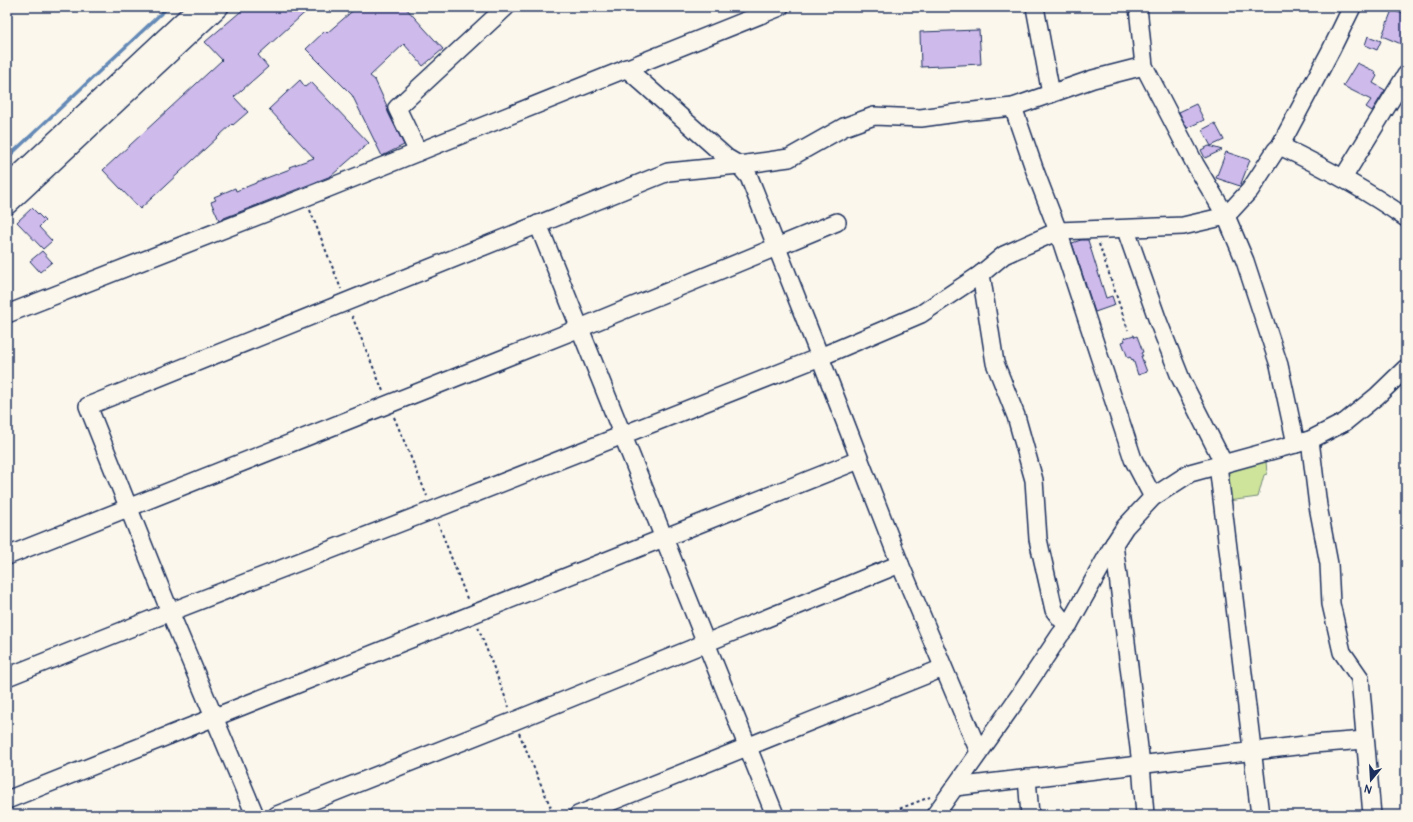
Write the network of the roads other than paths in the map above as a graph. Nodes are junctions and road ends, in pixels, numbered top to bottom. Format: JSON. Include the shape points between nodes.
{"nodes":[{"id":1,"x":197,"y":7,"type":"edge"},
{"id":2,"x":220,"y":7,"type":"edge"},
{"id":3,"x":506,"y":7,"type":"edge"},
{"id":4,"x":780,"y":7,"type":"edge"},
{"id":5,"x":1035,"y":7,"type":"edge"},
{"id":6,"x":1138,"y":7,"type":"edge"},
{"id":7,"x":1352,"y":7,"type":"edge"},
{"id":8,"x":1144,"y":66,"type":"junction"},
{"id":9,"x":626,"y":68,"type":"junction"},
{"id":10,"x":1406,"y":75,"type":"edge"},
{"id":11,"x":1051,"y":94,"type":"junction"},
{"id":12,"x":1013,"y":107,"type":"junction"},
{"id":13,"x":1280,"y":146,"type":"junction"},
{"id":14,"x":418,"y":152,"type":"junction"},
{"id":15,"x":739,"y":165,"type":"junction"},
{"id":16,"x":1343,"y":178,"type":"junction"},
{"id":17,"x":7,"y":184,"type":"edge"},
{"id":18,"x":7,"y":206,"type":"edge"},
{"id":19,"x":1226,"y":216,"type":"junction"},
{"id":20,"x":1406,"y":218,"type":"edge"},
{"id":21,"x":837,"y":222,"type":"dead end"},
{"id":22,"x":538,"y":224,"type":"junction"},
{"id":23,"x":1127,"y":229,"type":"junction"},
{"id":24,"x":1058,"y":231,"type":"junction"},
{"id":25,"x":777,"y":247,"type":"junction"},
{"id":26,"x":981,"y":274,"type":"junction"},
{"id":27,"x":7,"y":314,"type":"edge"},
{"id":28,"x":580,"y":328,"type":"junction"},
{"id":29,"x":820,"y":357,"type":"junction"},
{"id":30,"x":1405,"y":371,"type":"edge"},
{"id":31,"x":624,"y":435,"type":"junction"},
{"id":32,"x":1303,"y":442,"type":"junction"},
{"id":33,"x":859,"y":460,"type":"junction"},
{"id":34,"x":1221,"y":464,"type":"junction"},
{"id":35,"x":1153,"y":497,"type":"junction"},
{"id":36,"x":128,"y":509,"type":"junction"},
{"id":37,"x":664,"y":537,"type":"junction"},
{"id":38,"x":1114,"y":544,"type":"junction"},
{"id":39,"x":7,"y":556,"type":"edge"},
{"id":40,"x":900,"y":564,"type":"junction"},
{"id":41,"x":170,"y":612,"type":"junction"},
{"id":42,"x":1069,"y":624,"type":"junction"},
{"id":43,"x":706,"y":643,"type":"junction"},
{"id":44,"x":943,"y":668,"type":"junction"},
{"id":45,"x":7,"y":678,"type":"edge"},
{"id":46,"x":213,"y":718,"type":"junction"},
{"id":47,"x":1365,"y":740,"type":"junction"},
{"id":48,"x":748,"y":747,"type":"junction"},
{"id":49,"x":979,"y":752,"type":"junction"},
{"id":50,"x":1253,"y":752,"type":"junction"},
{"id":51,"x":1141,"y":764,"type":"junction"},
{"id":52,"x":1027,"y":778,"type":"junction"},
{"id":53,"x":955,"y":787,"type":"junction"},
{"id":54,"x":7,"y":800,"type":"edge"},
{"id":55,"x":255,"y":815,"type":"edge"},
{"id":56,"x":276,"y":815,"type":"edge"},
{"id":57,"x":578,"y":815,"type":"edge"},
{"id":58,"x":775,"y":815,"type":"edge"},
{"id":59,"x":935,"y":815,"type":"edge"},
{"id":60,"x":1030,"y":815,"type":"edge"},
{"id":61,"x":1145,"y":815,"type":"edge"},
{"id":62,"x":1260,"y":815,"type":"edge"},
{"id":63,"x":1372,"y":815,"type":"edge"}],
"edges":[{"from":1,"to":17,"type":"street"},
{"from":2,"to":18,"type":"street"},
{"from":3,"to":14,"type":"street","via":[[397,108]]},
{"from":4,"to":9,"type":"street"},
{"from":5,"to":11,"type":"street"},
{"from":6,"to":8,"type":"street"},
{"from":7,"to":13,"type":"street"},
{"from":8,"to":11,"type":"street","via":[[1093,79]]},
{"from":8,"to":19,"type":"street","via":[[1195,164]]},
{"from":9,"to":14,"type":"street"},
{"from":9,"to":15,"type":"street","via":[[727,158]]},
{"from":10,"to":16,"type":"street"},
{"from":11,"to":12,"type":"street"},
{"from":12,"to":15,"type":"street","via":[[921,118],[874,116],[844,127],[789,158]]},
{"from":12,"to":24,"type":"street"},
{"from":13,"to":16,"type":"street"},
{"from":13,"to":19,"type":"street","via":[[1250,190]]},
{"from":14,"to":27,"type":"street"},
{"from":15,"to":22,"type":"street","via":[[668,172]]},
{"from":15,"to":25,"type":"street","via":[[749,177]]},
{"from":16,"to":20,"type":"street"},
{"from":19,"to":23,"type":"street","via":[[1183,226]]},
{"from":19,"to":32,"type":"street","via":[[1245,262]]},
{"from":21,"to":25,"type":"street"},
{"from":22,"to":28,"type":"street"},
{"from":22,"to":36,"type":"street","via":[[88,406]]},
{"from":23,"to":24,"type":"street"},
{"from":23,"to":34,"type":"street","via":[[1158,322],[1181,379]]},
{"from":24,"to":26,"type":"street","via":[[1004,256]]},
{"from":24,"to":35,"type":"street","via":[[1133,459]]},
{"from":25,"to":28,"type":"street"},
{"from":25,"to":29,"type":"street"},
{"from":26,"to":29,"type":"street","via":[[922,314]]},
{"from":26,"to":42,"type":"street","via":[[995,363],[1016,416],[1034,480],[1038,539],[1054,610]]},
{"from":28,"to":31,"type":"street"},
{"from":28,"to":36,"type":"street"},
{"from":29,"to":31,"type":"street"},
{"from":29,"to":33,"type":"street"},
{"from":30,"to":32,"type":"street","via":[[1345,422]]},
{"from":31,"to":37,"type":"street"},
{"from":31,"to":41,"type":"street"},
{"from":32,"to":34,"type":"street"},
{"from":32,"to":47,"type":"street","via":[[1329,564],[1332,604],[1342,652],[1360,678]]},
{"from":33,"to":37,"type":"street"},
{"from":33,"to":40,"type":"street"},
{"from":34,"to":35,"type":"street","via":[[1190,473]]},
{"from":34,"to":50,"type":"street"},
{"from":35,"to":38,"type":"street","via":[[1125,527]]},
{"from":36,"to":39,"type":"street"},
{"from":36,"to":41,"type":"street"},
{"from":37,"to":43,"type":"street"},
{"from":37,"to":46,"type":"street"},
{"from":38,"to":42,"type":"street"},
{"from":38,"to":51,"type":"street"},
{"from":40,"to":43,"type":"street"},
{"from":40,"to":44,"type":"street"},
{"from":41,"to":45,"type":"street"},
{"from":41,"to":46,"type":"street"},
{"from":42,"to":49,"type":"street"},
{"from":43,"to":48,"type":"street"},
{"from":43,"to":56,"type":"street"},
{"from":44,"to":48,"type":"street"},
{"from":44,"to":49,"type":"street"},
{"from":46,"to":54,"type":"street"},
{"from":46,"to":55,"type":"street"},
{"from":47,"to":50,"type":"street"},
{"from":47,"to":63,"type":"street"},
{"from":48,"to":57,"type":"street"},
{"from":48,"to":58,"type":"street"},
{"from":49,"to":53,"type":"street"},
{"from":50,"to":51,"type":"street"},
{"from":50,"to":62,"type":"street"},
{"from":51,"to":52,"type":"street"},
{"from":51,"to":61,"type":"street"},
{"from":52,"to":53,"type":"street"},
{"from":52,"to":60,"type":"street"},
{"from":53,"to":59,"type":"street"}]}
